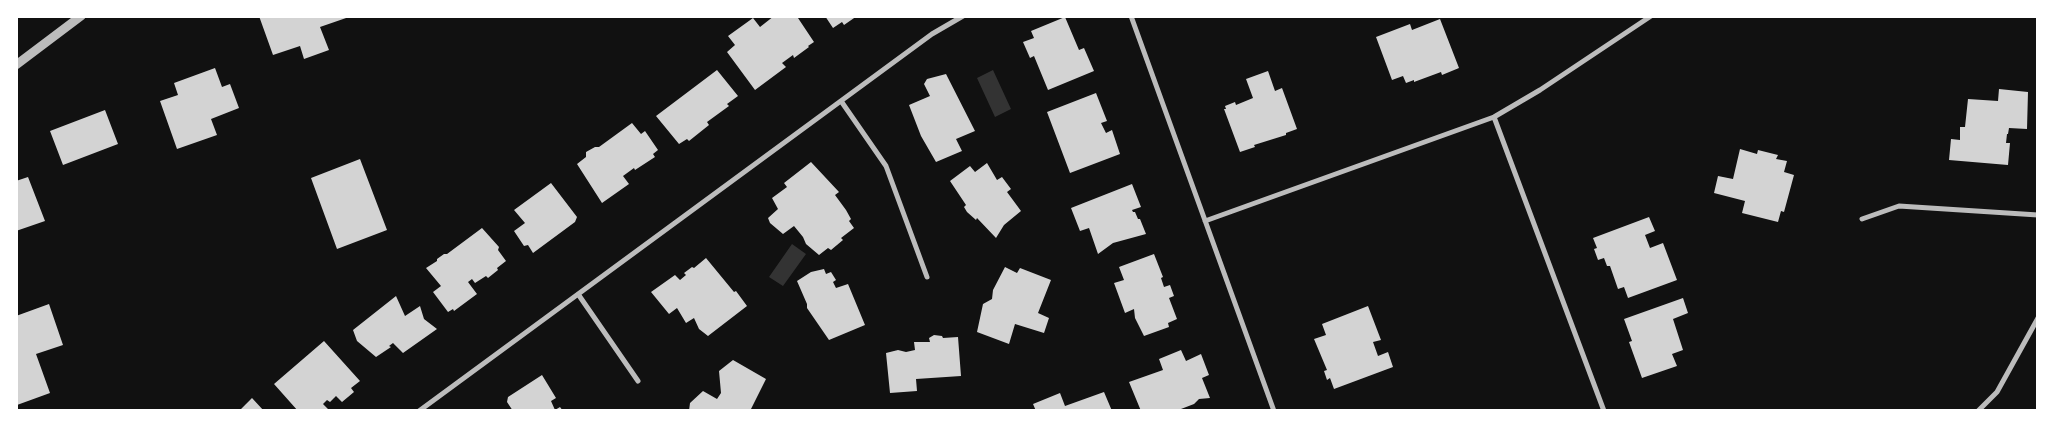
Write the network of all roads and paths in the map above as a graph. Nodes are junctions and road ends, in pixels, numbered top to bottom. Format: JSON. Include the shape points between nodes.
{"nodes":[{"id":1,"x":81,"y":16,"type":"edge"},
{"id":2,"x":963,"y":16,"type":"edge"},
{"id":3,"x":1131,"y":16,"type":"edge"},
{"id":4,"x":1652,"y":16,"type":"edge"},
{"id":5,"x":16,"y":65,"type":"edge"},
{"id":6,"x":841,"y":101,"type":"junction"},
{"id":7,"x":1494,"y":117,"type":"junction"},
{"id":8,"x":2038,"y":215,"type":"edge"},
{"id":9,"x":1862,"y":219,"type":"dead end"},
{"id":10,"x":1205,"y":221,"type":"junction"},
{"id":11,"x":927,"y":277,"type":"dead end"},
{"id":12,"x":578,"y":294,"type":"junction"},
{"id":13,"x":2038,"y":318,"type":"edge"},
{"id":14,"x":638,"y":381,"type":"dead end"},
{"id":15,"x":419,"y":411,"type":"edge"},
{"id":16,"x":1274,"y":411,"type":"edge"},
{"id":17,"x":1604,"y":411,"type":"edge"},
{"id":18,"x":1978,"y":411,"type":"edge"}],
"edges":[{"from":1,"to":5,"type":"street"},
{"from":2,"to":6,"type":"street","via":[[932,34]]},
{"from":3,"to":10,"type":"street"},
{"from":4,"to":7,"type":"street"},
{"from":6,"to":11,"type":"street","via":[[886,166]]},
{"from":6,"to":12,"type":"street"},
{"from":7,"to":10,"type":"street"},
{"from":7,"to":17,"type":"street"},
{"from":8,"to":9,"type":"street","via":[[1899,206]]},
{"from":10,"to":16,"type":"street"},
{"from":12,"to":14,"type":"street"},
{"from":12,"to":15,"type":"street"},
{"from":13,"to":18,"type":"street","via":[[1997,392]]}]}
